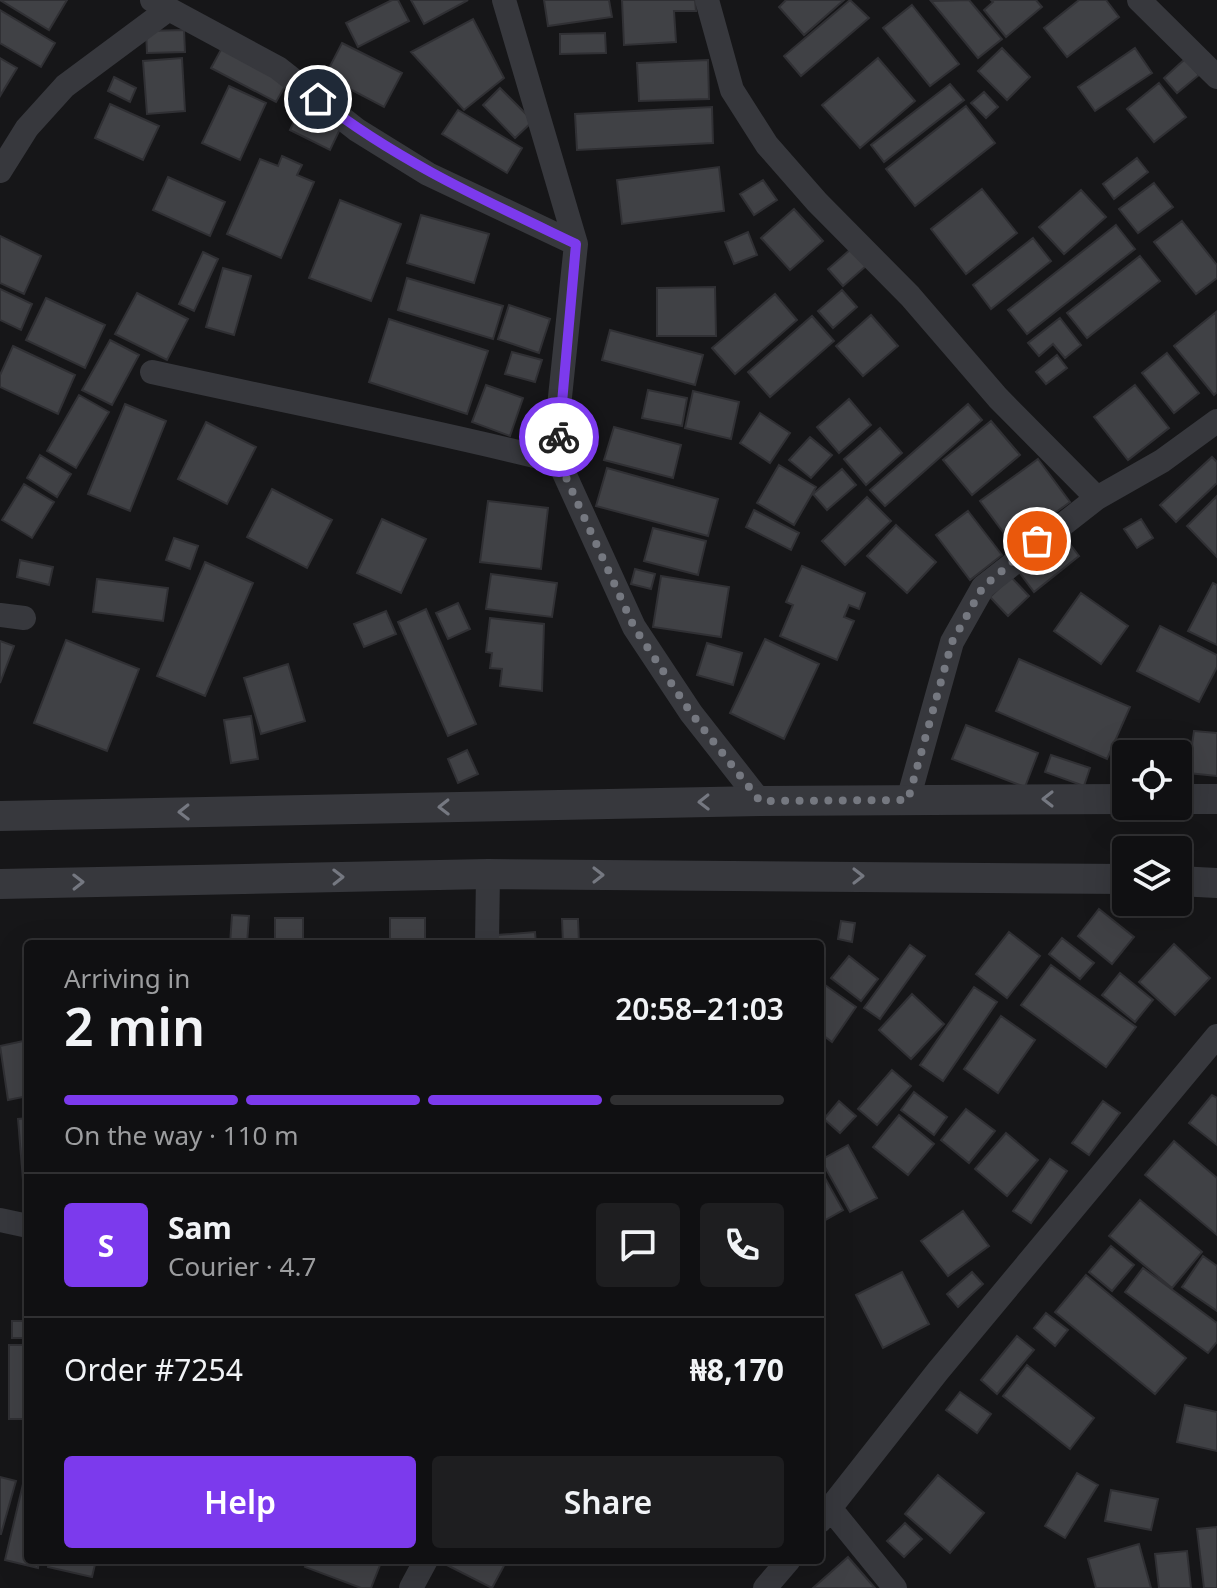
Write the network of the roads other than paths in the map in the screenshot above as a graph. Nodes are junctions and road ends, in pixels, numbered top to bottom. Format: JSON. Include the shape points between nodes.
{"nodes":[{"id":1,"x":504,"y":0,"type":"edge"},
{"id":2,"x":707,"y":0,"type":"edge"},
{"id":3,"x":1139,"y":0,"type":"edge"},
{"id":4,"x":159,"y":5,"type":"edge"},
{"id":5,"x":1217,"y":77,"type":"edge"},
{"id":6,"x":0,"y":171,"type":"edge"},
{"id":7,"x":576,"y":244,"type":"junction"},
{"id":8,"x":152,"y":372,"type":"dead end"},
{"id":9,"x":1217,"y":421,"type":"edge"},
{"id":10,"x":559,"y":462,"type":"junction"},
{"id":11,"x":1097,"y":498,"type":"junction"},
{"id":12,"x":1112,"y":799,"type":"edge"},
{"id":13,"x":1192,"y":799,"type":"edge"},
{"id":14,"x":1217,"y":799,"type":"edge"},
{"id":15,"x":908,"y":800,"type":"junction"},
{"id":16,"x":760,"y":801,"type":"junction"},
{"id":17,"x":0,"y":816,"type":"edge"},
{"id":18,"x":488,"y":874,"type":"junction"},
{"id":19,"x":1112,"y":879,"type":"edge"},
{"id":20,"x":1192,"y":882,"type":"edge"},
{"id":21,"x":1217,"y":883,"type":"edge"},
{"id":22,"x":0,"y":884,"type":"edge"},
{"id":23,"x":487,"y":940,"type":"edge"},
{"id":24,"x":1217,"y":1036,"type":"edge"},
{"id":25,"x":0,"y":1220,"type":"edge"},
{"id":26,"x":24,"y":1225,"type":"edge"},
{"id":27,"x":825,"y":1514,"type":"edge"},
{"id":28,"x":424,"y":1564,"type":"edge"},
{"id":29,"x":786,"y":1564,"type":"edge"},
{"id":30,"x":411,"y":1588,"type":"edge"},
{"id":31,"x":765,"y":1588,"type":"edge"},
{"id":32,"x":895,"y":1588,"type":"edge"}],
"edges":[{"from":1,"to":7,"type":"street"},
{"from":2,"to":11,"type":"street","via":[[732,90],[767,145],[998,398]]},
{"from":3,"to":5,"type":"street"},
{"from":4,"to":6,"type":"street","via":[[65,86],[27,128]]},
{"from":4,"to":7,"type":"street","via":[[278,68],[357,130],[428,174]]},
{"from":7,"to":10,"type":"street","via":[[560,397]]},
{"from":8,"to":10,"type":"street"},
{"from":9,"to":11,"type":"street"},
{"from":10,"to":16,"type":"street","via":[[634,627],[691,713]]},
{"from":11,"to":15,"type":"street","via":[[983,587],[952,642]]},
{"from":12,"to":15,"type":"street","one_way":true},
{"from":13,"to":14,"type":"street"},
{"from":15,"to":16,"type":"street"},
{"from":16,"to":17,"type":"street","one_way":true},
{"from":18,"to":19,"type":"street","one_way":true},
{"from":22,"to":18,"type":"street","one_way":true},
{"from":18,"to":23,"type":"street"},
{"from":20,"to":21,"type":"street"},
{"from":24,"to":27,"type":"street"},
{"from":25,"to":26,"type":"street"},
{"from":27,"to":32,"type":"street"},
{"from":28,"to":30,"type":"street"},
{"from":29,"to":31,"type":"street"}]}
